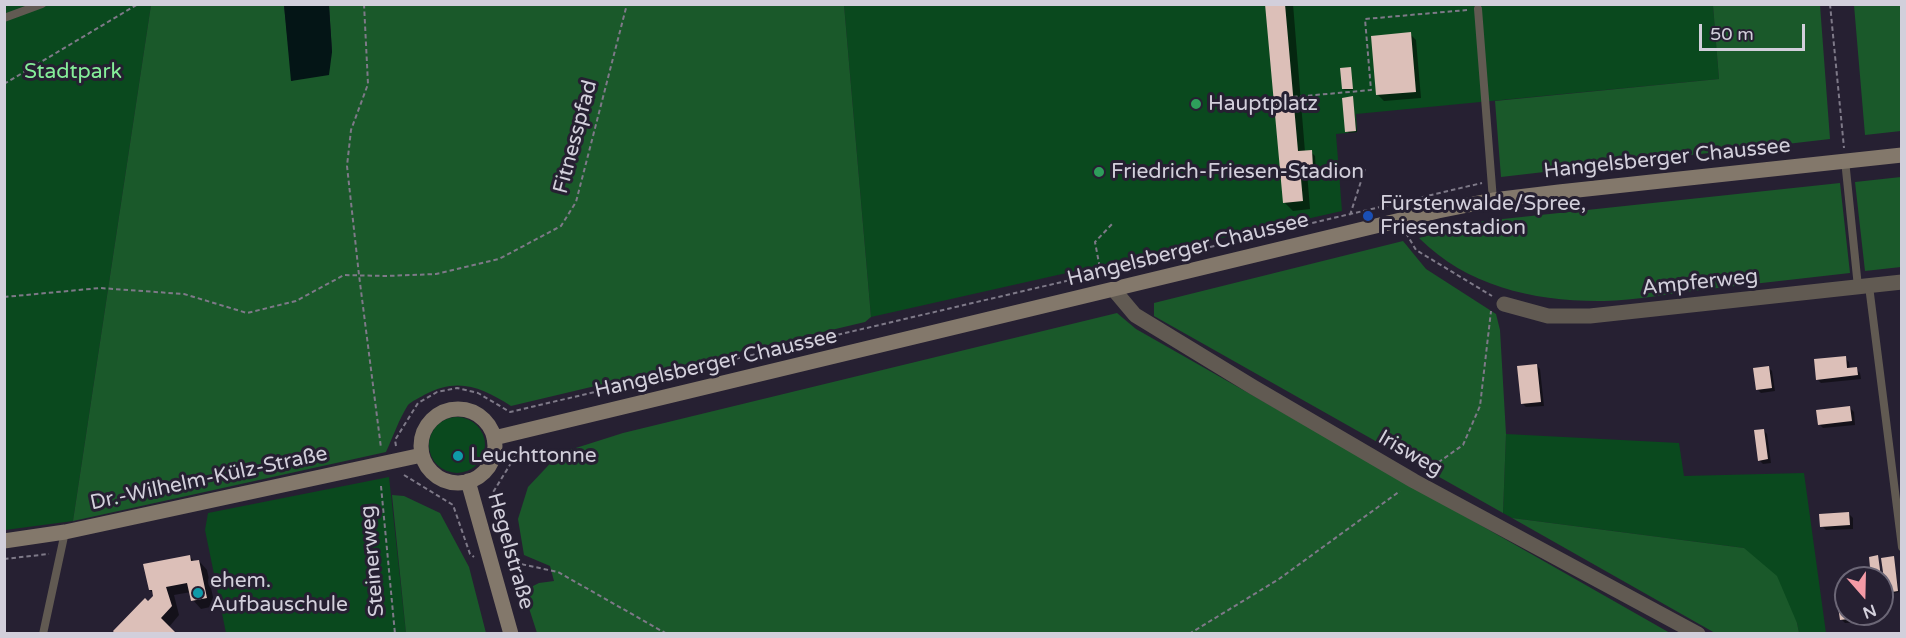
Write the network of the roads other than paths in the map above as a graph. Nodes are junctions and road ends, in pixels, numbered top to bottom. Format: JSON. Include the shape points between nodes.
{"nodes":[{"id":1,"x":42,"y":4,"type":"edge"},
{"id":2,"x":1478,"y":9,"type":"road end"},
{"id":3,"x":4,"y":18,"type":"edge"},
{"id":4,"x":1902,"y":154,"type":"edge"},
{"id":5,"x":1845,"y":160,"type":"junction"},
{"id":6,"x":1493,"y":200,"type":"junction"},
{"id":7,"x":1902,"y":282,"type":"edge"},
{"id":8,"x":1864,"y":287,"type":"junction"},
{"id":9,"x":1113,"y":290,"type":"junction"},
{"id":10,"x":1498,"y":305,"type":"road end"},
{"id":11,"x":494,"y":438,"type":"junction"},
{"id":12,"x":422,"y":455,"type":"junction"},
{"id":13,"x":468,"y":481,"type":"junction"},
{"id":14,"x":66,"y":532,"type":"junction"},
{"id":15,"x":4,"y":541,"type":"edge"},
{"id":16,"x":1902,"y":547,"type":"edge"},
{"id":17,"x":43,"y":633,"type":"edge"},
{"id":18,"x":511,"y":633,"type":"edge"},
{"id":19,"x":1698,"y":633,"type":"edge"}],
"edges":[{"from":1,"to":3,"type":"lane"},
{"from":2,"to":6,"type":"lane"},
{"from":4,"to":5,"type":"main road","name":"Hangelsberger Chaussee"},
{"from":5,"to":6,"type":"main road","name":"Hangelsberger Chaussee"},
{"from":5,"to":8,"type":"lane"},
{"from":6,"to":9,"type":"main road","name":"Hangelsberger Chaussee"},
{"from":7,"to":8,"type":"street","name":"Ampferweg"},
{"from":8,"to":10,"type":"street","name":"Ampferweg","via":[[1590,316],[1548,316]]},
{"from":8,"to":16,"type":"lane"},
{"from":9,"to":11,"type":"main road","name":"Hangelsberger Chaussee"},
{"from":9,"to":19,"type":"street","name":"Irisweg","via":[[1135,315],[1413,481]]},
{"from":11,"to":12,"type":"main road","via":[[481,417],[470,411],[445,411],[426,427],[421,438]]},
{"from":11,"to":13,"type":"main road","via":[[491,461],[485,471]]},
{"from":12,"to":13,"type":"main road","via":[[441,479]]},
{"from":12,"to":14,"type":"main road","name":"Dr.-Wilhelm-Külz-Straße"},
{"from":13,"to":18,"type":"main road","name":"Hegelstraße"},
{"from":14,"to":15,"type":"main road","name":"Dr.-Wilhelm-Külz-Straße"},
{"from":14,"to":17,"type":"lane"}]}
